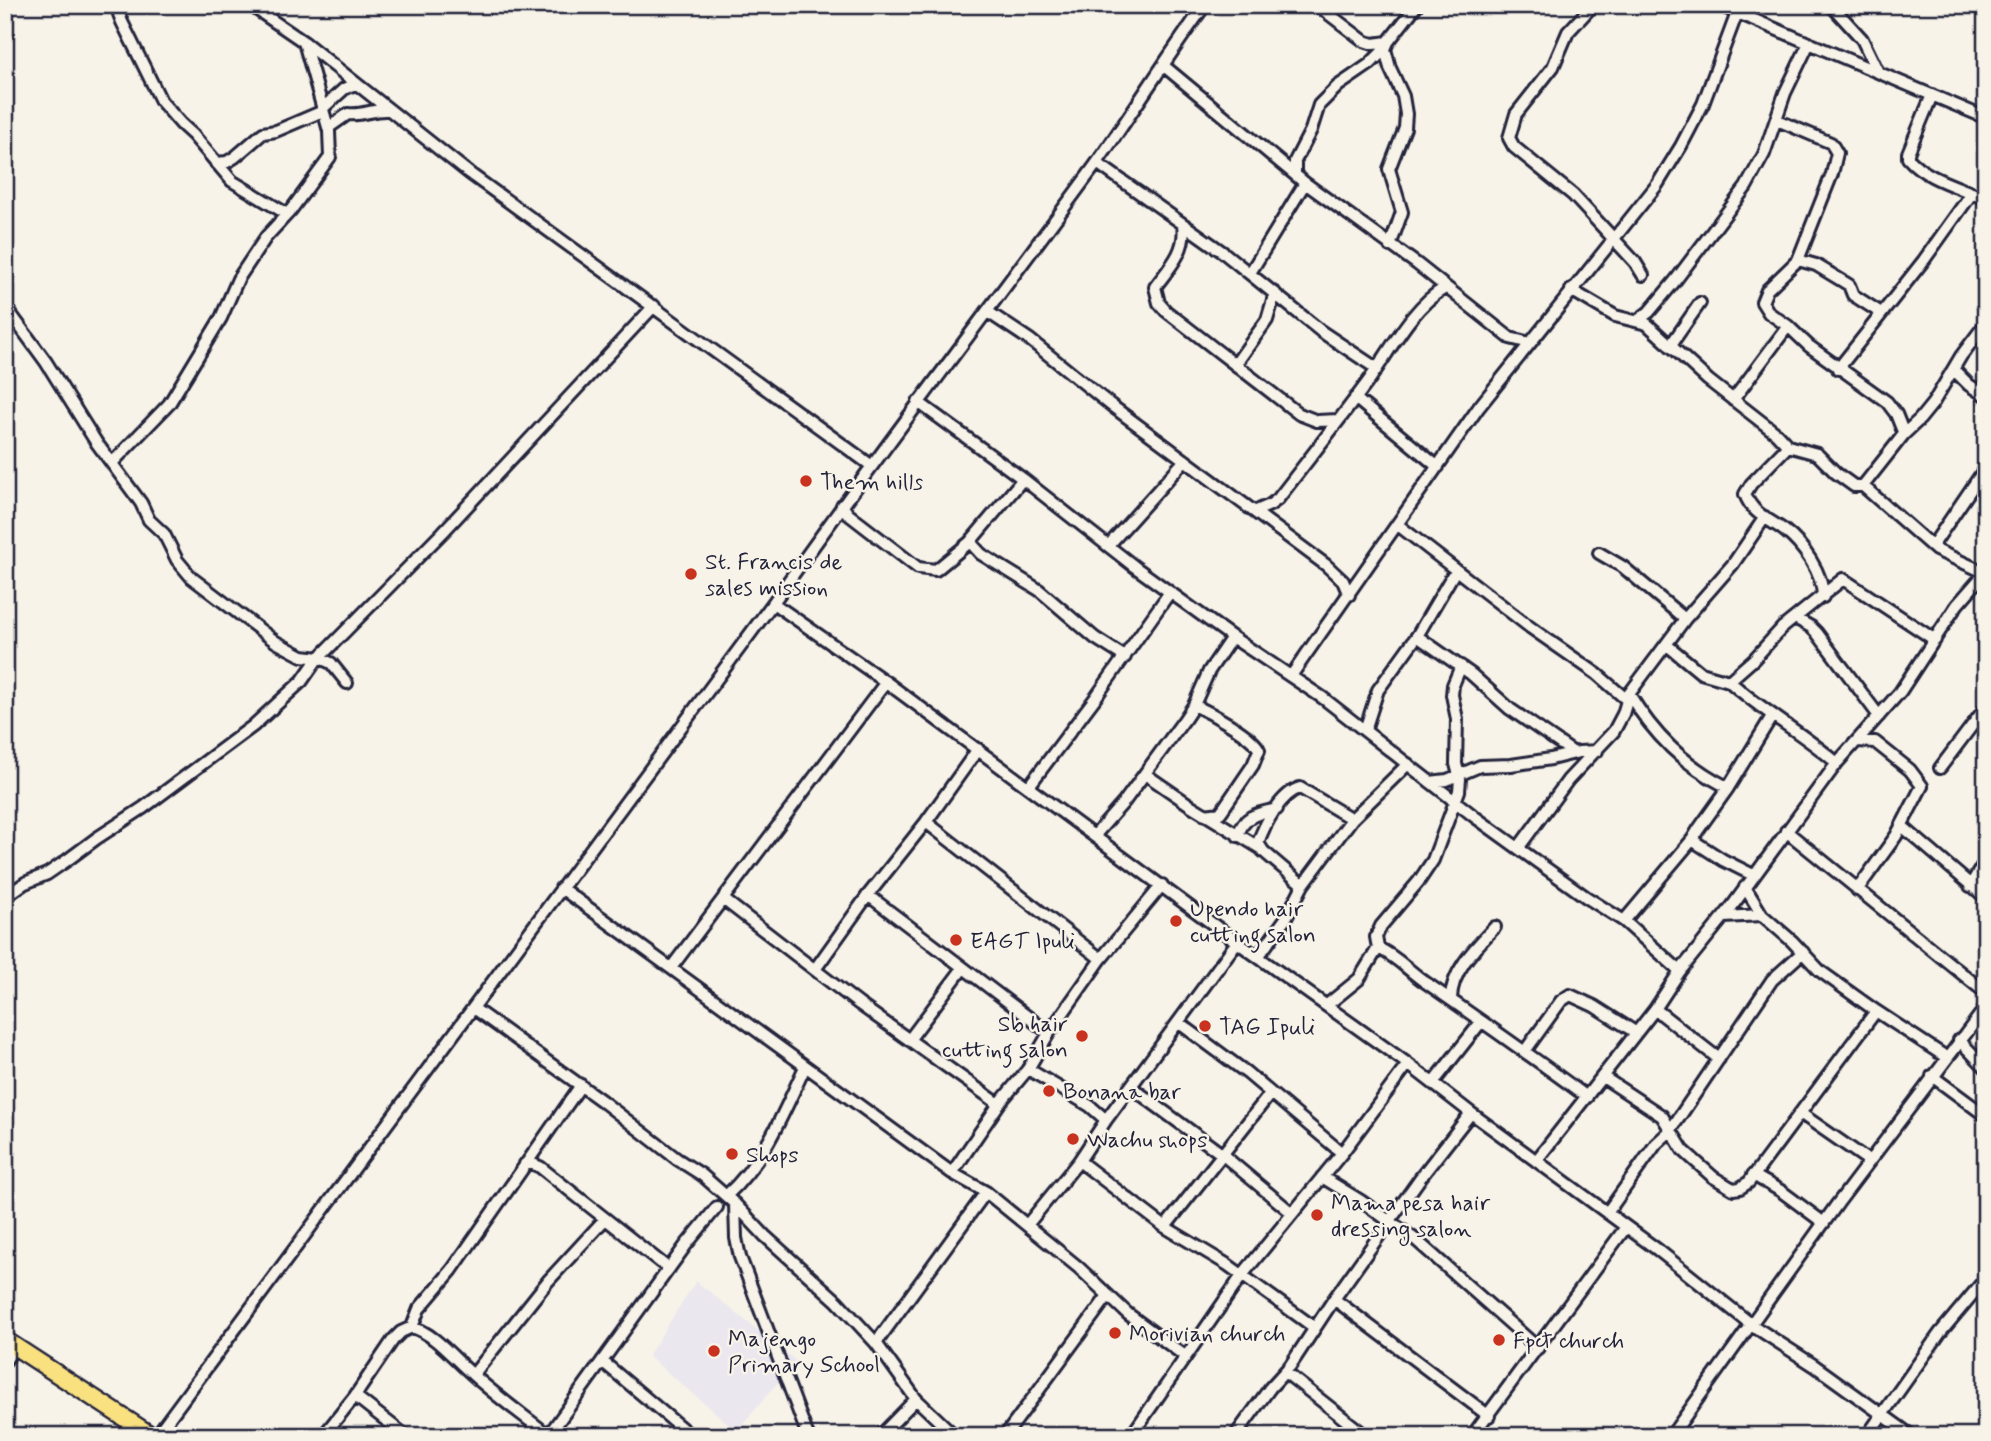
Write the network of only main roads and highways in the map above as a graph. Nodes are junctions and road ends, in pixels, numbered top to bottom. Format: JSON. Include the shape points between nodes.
{"nodes":[{"id":1,"x":10,"y":1344,"type":"edge"},
{"id":2,"x":154,"y":1436,"type":"edge"}],
"edges":[{"from":1,"to":2,"type":"highway"}]}
